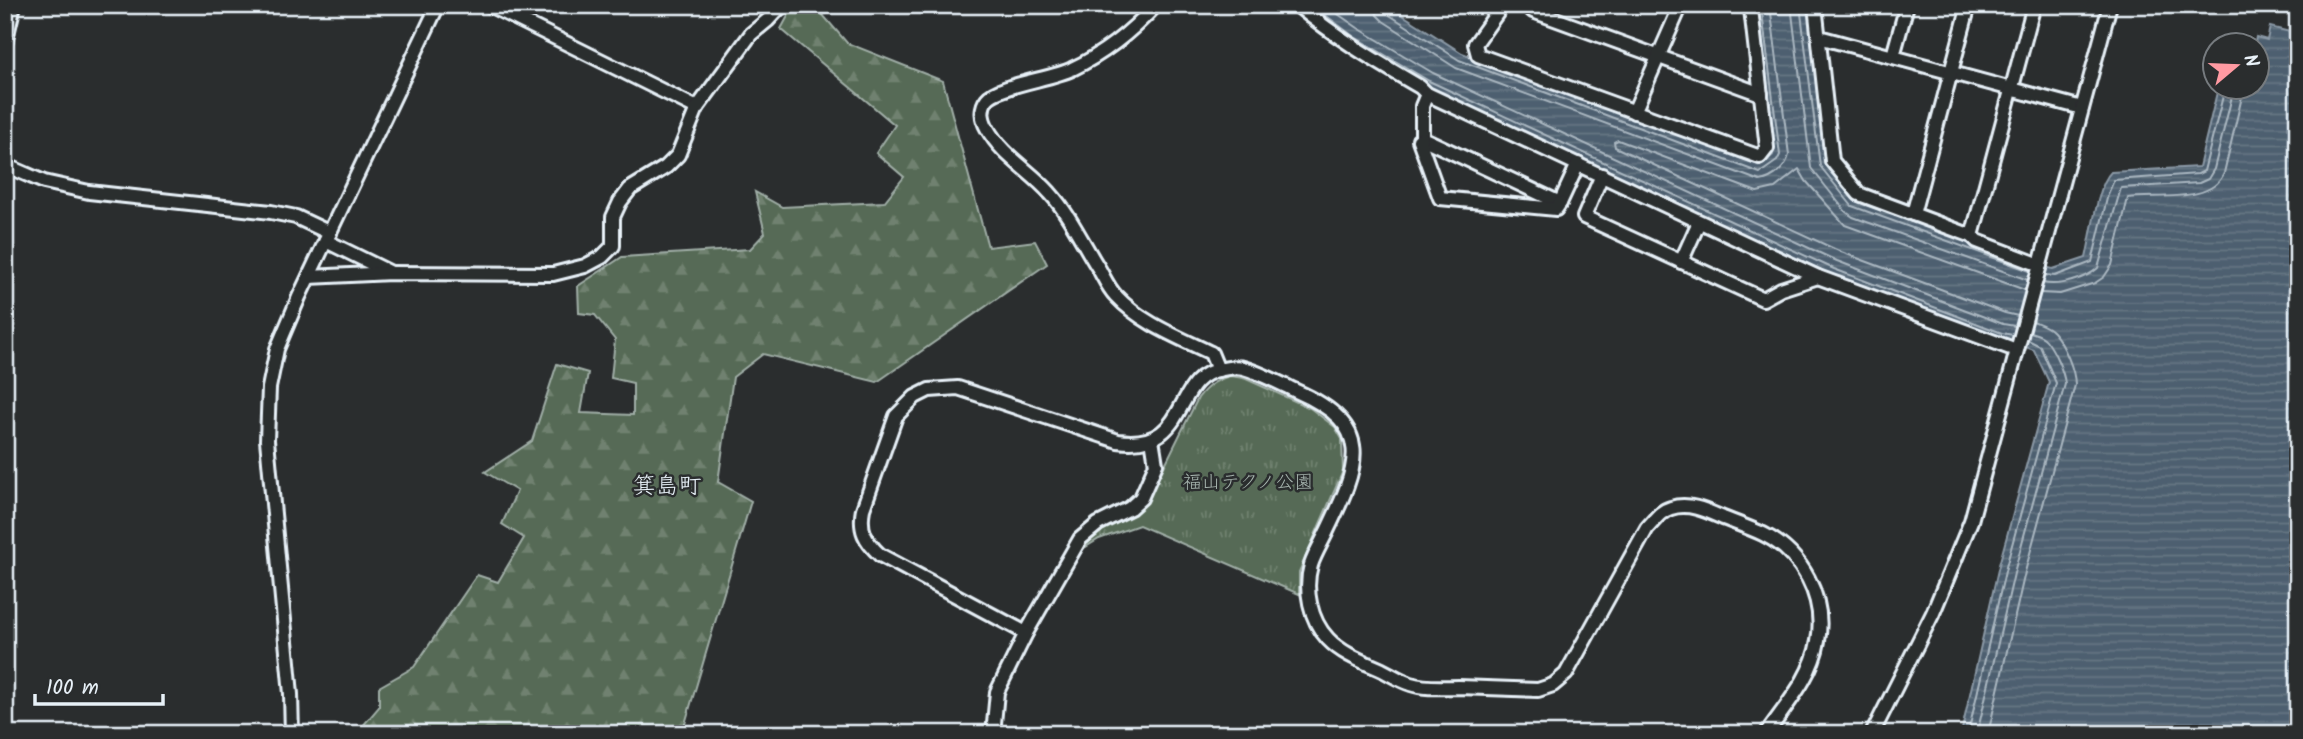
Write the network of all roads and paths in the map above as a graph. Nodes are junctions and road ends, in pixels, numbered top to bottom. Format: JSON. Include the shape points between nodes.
{"nodes":[{"id":1,"x":14,"y":5,"type":"edge"},
{"id":2,"x":438,"y":5,"type":"edge"},
{"id":3,"x":489,"y":5,"type":"edge"},
{"id":4,"x":782,"y":5,"type":"edge"},
{"id":5,"x":1156,"y":5,"type":"edge"},
{"id":6,"x":1297,"y":5,"type":"edge"},
{"id":7,"x":1500,"y":5,"type":"edge"},
{"id":8,"x":1526,"y":5,"type":"edge"},
{"id":9,"x":1681,"y":5,"type":"edge"},
{"id":10,"x":1747,"y":5,"type":"edge"},
{"id":11,"x":1815,"y":5,"type":"edge"},
{"id":12,"x":1907,"y":5,"type":"edge"},
{"id":13,"x":1969,"y":5,"type":"edge"},
{"id":14,"x":2034,"y":5,"type":"edge"},
{"id":15,"x":2110,"y":5,"type":"edge"},
{"id":16,"x":1819,"y":37,"type":"junction"},
{"id":17,"x":5,"y":43,"type":"edge"},
{"id":18,"x":1658,"y":55,"type":"junction"},
{"id":19,"x":1893,"y":56,"type":"junction"},
{"id":20,"x":1951,"y":73,"type":"junction"},
{"id":21,"x":2011,"y":90,"type":"junction"},
{"id":22,"x":1427,"y":94,"type":"junction"},
{"id":23,"x":1761,"y":94,"type":"junction"},
{"id":24,"x":697,"y":108,"type":"junction"},
{"id":25,"x":2082,"y":108,"type":"junction"},
{"id":26,"x":1634,"y":112,"type":"junction"},
{"id":27,"x":1422,"y":138,"type":"junction"},
{"id":28,"x":1578,"y":164,"type":"junction"},
{"id":29,"x":5,"y":165,"type":"edge"},
{"id":30,"x":1602,"y":175,"type":"junction"},
{"id":31,"x":1560,"y":203,"type":"junction"},
{"id":32,"x":1913,"y":214,"type":"junction"},
{"id":33,"x":1699,"y":222,"type":"junction"},
{"id":34,"x":1972,"y":236,"type":"junction"},
{"id":35,"x":328,"y":237,"type":"junction"},
{"id":36,"x":1681,"y":262,"type":"junction"},
{"id":37,"x":2040,"y":265,"type":"junction"},
{"id":38,"x":391,"y":274,"type":"junction"},
{"id":39,"x":309,"y":277,"type":"junction"},
{"id":40,"x":1818,"y":277,"type":"junction"},
{"id":41,"x":2017,"y":348,"type":"junction"},
{"id":42,"x":1218,"y":370,"type":"junction"},
{"id":43,"x":1152,"y":439,"type":"junction"},
{"id":44,"x":1026,"y":633,"type":"junction"},
{"id":45,"x":292,"y":734,"type":"edge"},
{"id":46,"x":993,"y":734,"type":"edge"},
{"id":47,"x":1766,"y":734,"type":"edge"},
{"id":48,"x":1872,"y":734,"type":"edge"}],
"edges":[{"from":1,"to":17,"type":"street"},
{"from":2,"to":35,"type":"street"},
{"from":3,"to":24,"type":"street"},
{"from":4,"to":24,"type":"street","via":[[751,34]]},
{"from":5,"to":42,"type":"street","via":[[1141,22],[1070,71],[998,91],[982,108],[983,118],[1014,162],[1065,211],[1114,294],[1138,316],[1211,353]]},
{"from":6,"to":22,"type":"street","via":[[1355,49]]},
{"from":7,"to":26,"type":"street","via":[[1475,44],[1478,55]]},
{"from":8,"to":18,"type":"street"},
{"from":9,"to":18,"type":"street"},
{"from":10,"to":23,"type":"street"},
{"from":11,"to":16,"type":"street"},
{"from":12,"to":19,"type":"street"},
{"from":13,"to":20,"type":"street"},
{"from":14,"to":21,"type":"street"},
{"from":15,"to":25,"type":"street"},
{"from":16,"to":19,"type":"street"},
{"from":16,"to":32,"type":"street","via":[[1832,161],[1859,194]]},
{"from":18,"to":23,"type":"street"},
{"from":18,"to":26,"type":"street"},
{"from":19,"to":20,"type":"street"},
{"from":20,"to":21,"type":"street"},
{"from":20,"to":32,"type":"street"},
{"from":21,"to":25,"type":"street"},
{"from":21,"to":34,"type":"street"},
{"from":22,"to":27,"type":"street","via":[[1422,106]]},
{"from":22,"to":28,"type":"street"},
{"from":23,"to":26,"type":"street","via":[[1767,148],[1760,157]]},
{"from":24,"to":38,"type":"street","via":[[678,155],[630,189],[620,202],[613,217],[613,246],[602,257],[553,274]]},
{"from":25,"to":37,"type":"street"},
{"from":27,"to":31,"type":"street"},
{"from":27,"to":31,"type":"street","via":[[1440,198],[1556,209]]},
{"from":28,"to":30,"type":"street"},
{"from":28,"to":31,"type":"street"},
{"from":29,"to":35,"type":"street","via":[[44,182],[89,192],[296,217]]},
{"from":30,"to":33,"type":"street"},
{"from":30,"to":36,"type":"street","via":[[1584,217]]},
{"from":32,"to":34,"type":"street"},
{"from":33,"to":36,"type":"street"},
{"from":33,"to":40,"type":"street"},
{"from":34,"to":37,"type":"street"},
{"from":35,"to":38,"type":"street"},
{"from":35,"to":39,"type":"street"},
{"from":36,"to":40,"type":"street","via":[[1763,299]]},
{"from":37,"to":41,"type":"street"},
{"from":38,"to":39,"type":"street"},
{"from":39,"to":45,"type":"street","via":[[277,349],[269,387],[267,440]]},
{"from":40,"to":41,"type":"street"},
{"from":41,"to":48,"type":"street","via":[[1971,522],[1933,613]]},
{"from":42,"to":43,"type":"street","via":[[1198,379],[1177,416]]},
{"from":42,"to":47,"type":"street","via":[[1239,367],[1254,371],[1322,402],[1349,432],[1353,471],[1311,565],[1310,604],[1328,639],[1349,655],[1412,684],[1538,690],[1553,685],[1566,674],[1660,512],[1673,507],[1697,508],[1764,534],[1799,564],[1819,605],[1819,639],[1811,670]]},
{"from":43,"to":44,"type":"street","via":[[1156,464],[1141,498],[1080,539]]},
{"from":43,"to":44,"type":"street","via":[[1118,441],[958,388],[929,390],[896,416],[863,509],[860,524],[867,543],[880,555]]},
{"from":44,"to":46,"type":"street","via":[[997,692]]}]}
